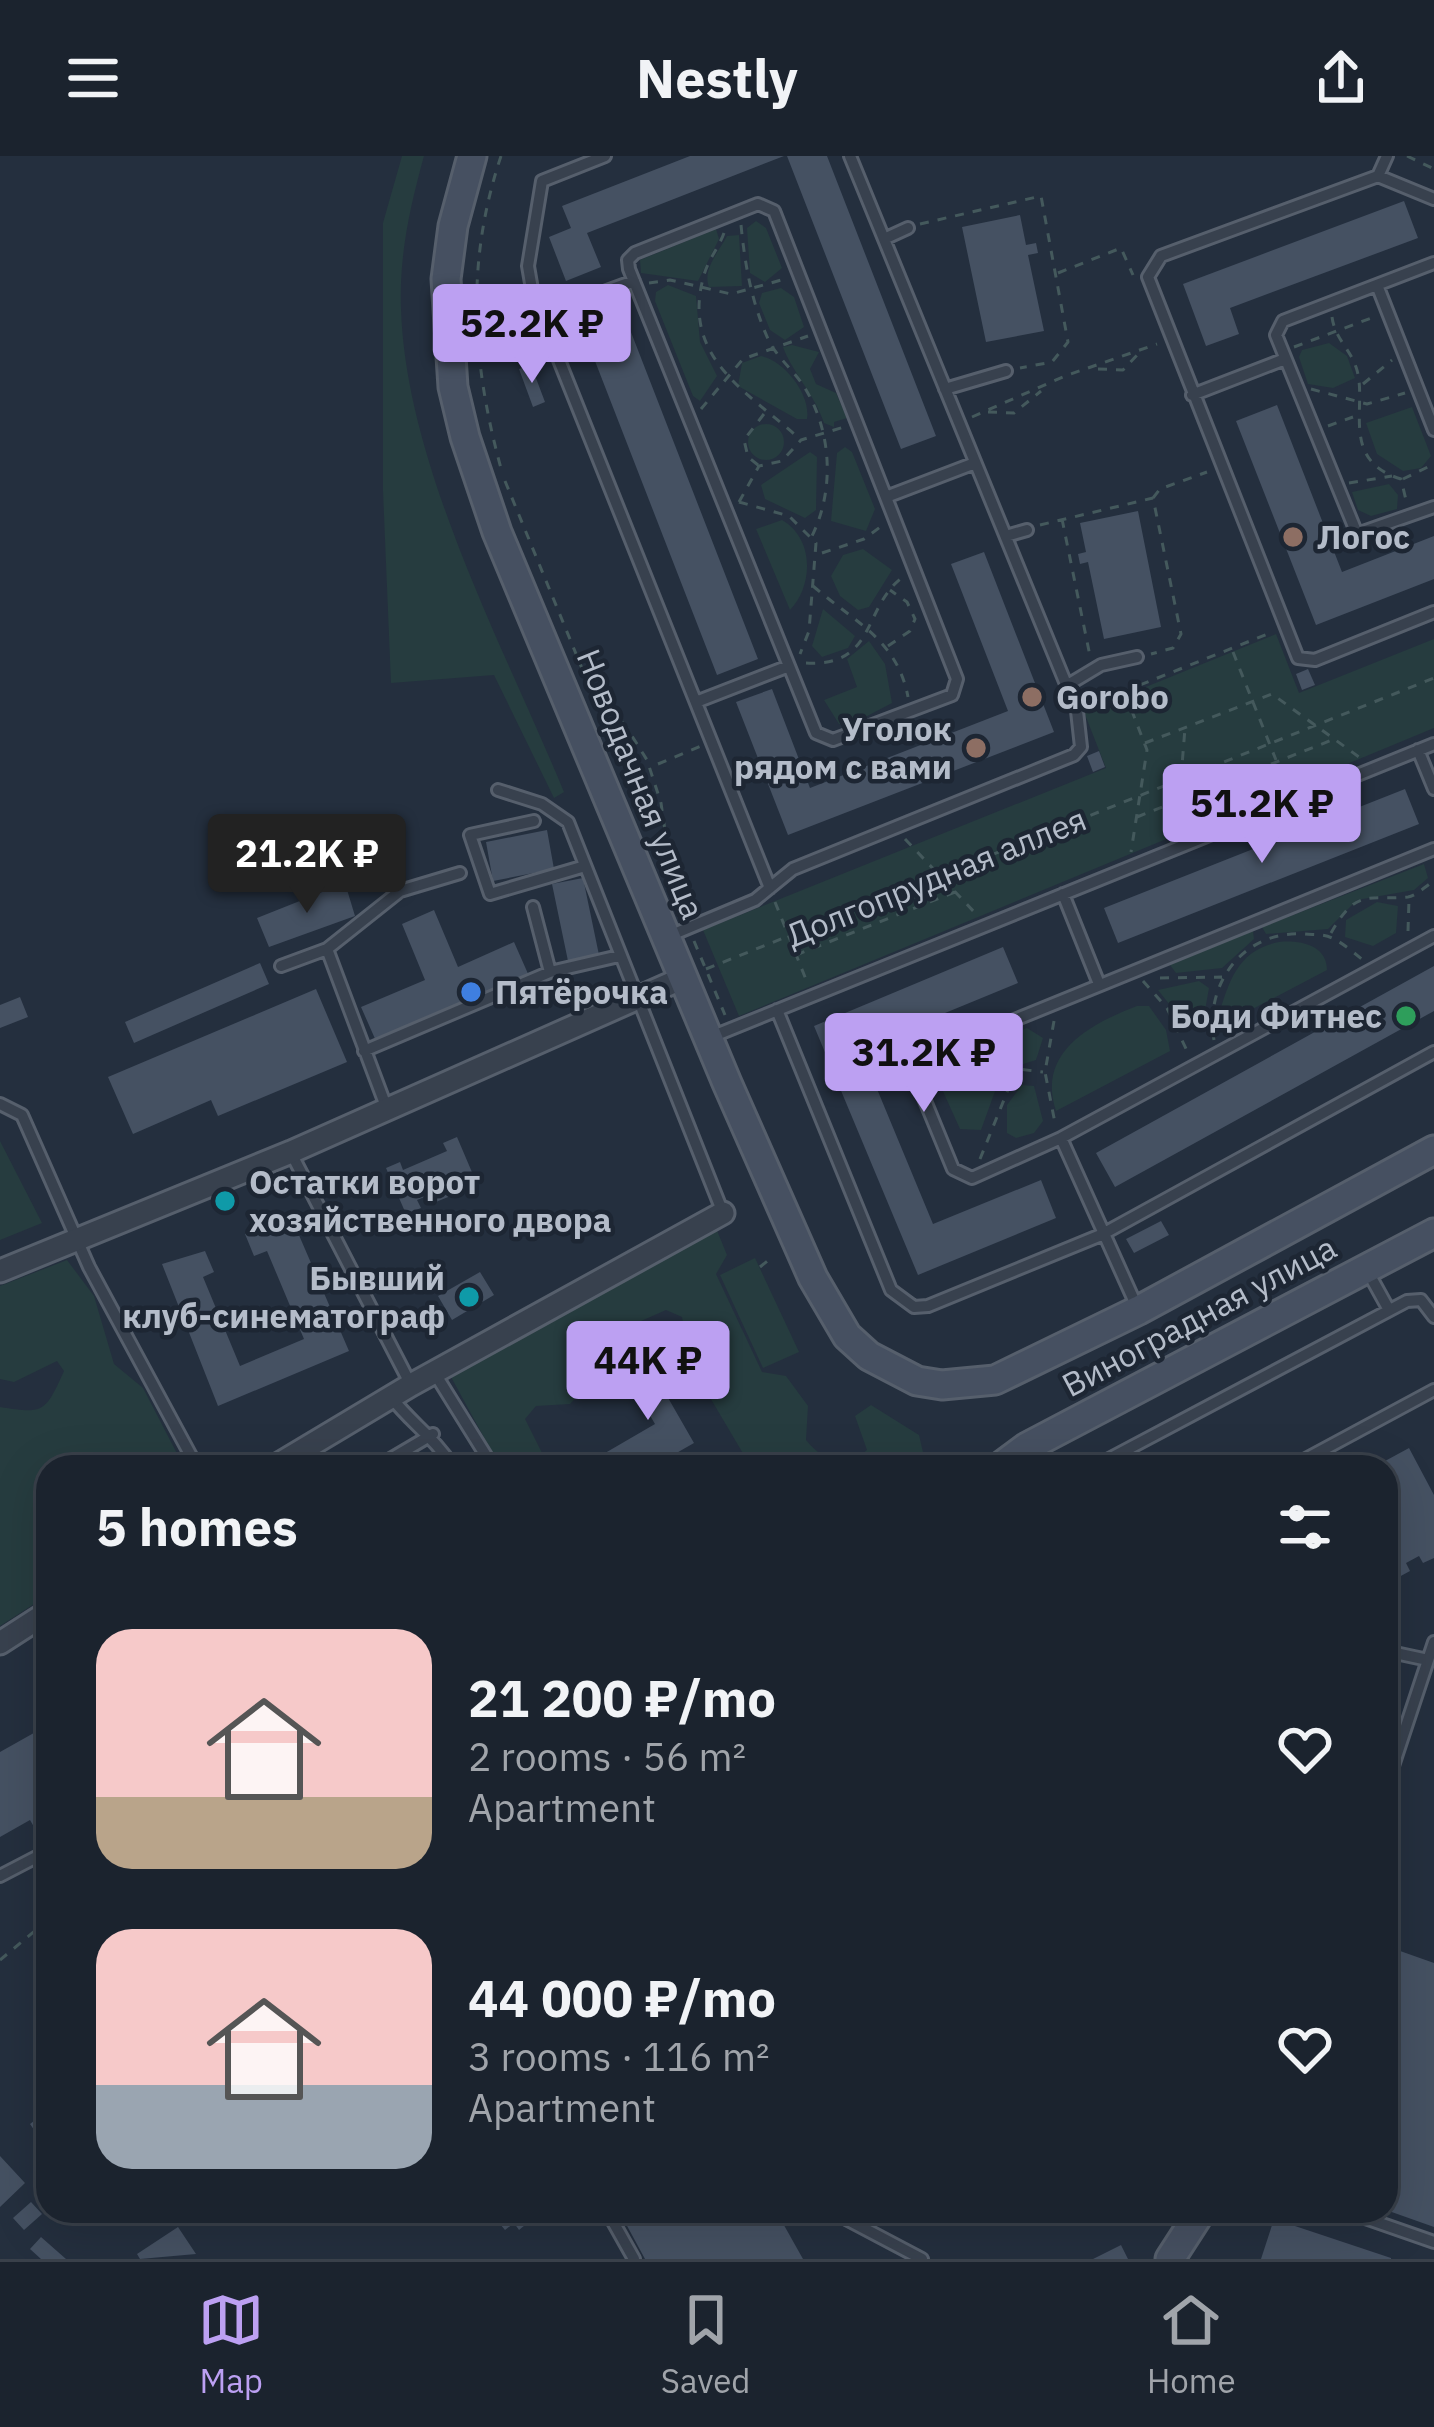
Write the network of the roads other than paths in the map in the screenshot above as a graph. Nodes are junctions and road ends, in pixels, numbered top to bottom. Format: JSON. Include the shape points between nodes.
{"nodes":[{"id":1,"x":472,"y":156,"type":"edge"},
{"id":2,"x":605,"y":156,"type":"edge"},
{"id":3,"x":850,"y":156,"type":"edge"},
{"id":4,"x":1387,"y":156,"type":"edge"},
{"id":5,"x":1378,"y":176,"type":"junction"},
{"id":6,"x":1434,"y":199,"type":"edge"},
{"id":7,"x":908,"y":228,"type":"road end"},
{"id":8,"x":884,"y":239,"type":"junction"},
{"id":9,"x":1434,"y":262,"type":"edge"},
{"id":10,"x":635,"y":284,"type":"junction"},
{"id":11,"x":1377,"y":285,"type":"junction"},
{"id":12,"x":541,"y":315,"type":"junction"},
{"id":13,"x":1284,"y":355,"type":"junction"},
{"id":14,"x":1006,"y":371,"type":"road end"},
{"id":15,"x":945,"y":389,"type":"junction"},
{"id":16,"x":1192,"y":395,"type":"junction"},
{"id":17,"x":1434,"y":430,"type":"edge"},
{"id":18,"x":975,"y":463,"type":"junction"},
{"id":19,"x":886,"y":496,"type":"junction"},
{"id":20,"x":1434,"y":508,"type":"edge"},
{"id":21,"x":1027,"y":530,"type":"road end"},
{"id":22,"x":1006,"y":536,"type":"junction"},
{"id":23,"x":1434,"y":612,"type":"edge"},
{"id":24,"x":1136,"y":657,"type":"road end"},
{"id":25,"x":789,"y":666,"type":"junction"},
{"id":26,"x":1066,"y":686,"type":"junction"},
{"id":27,"x":697,"y":702,"type":"junction"},
{"id":28,"x":1434,"y":744,"type":"edge"},
{"id":29,"x":1418,"y":750,"type":"junction"},
{"id":30,"x":1434,"y":789,"type":"edge"},
{"id":31,"x":498,"y":790,"type":"dead end"},
{"id":32,"x":534,"y":821,"type":"dead end"},
{"id":33,"x":1434,"y":850,"type":"edge"},
{"id":34,"x":585,"y":866,"type":"junction"},
{"id":35,"x":460,"y":873,"type":"dead end"},
{"id":36,"x":770,"y":888,"type":"junction"},
{"id":37,"x":1063,"y":894,"type":"junction"},
{"id":38,"x":533,"y":907,"type":"dead end"},
{"id":39,"x":677,"y":932,"type":"junction"},
{"id":40,"x":1434,"y":936,"type":"edge"},
{"id":41,"x":327,"y":949,"type":"junction"},
{"id":42,"x":619,"y":956,"type":"junction"},
{"id":43,"x":281,"y":966,"type":"dead end"},
{"id":44,"x":550,"y":972,"type":"junction"},
{"id":45,"x":694,"y":974,"type":"junction"},
{"id":46,"x":1099,"y":984,"type":"junction"},
{"id":47,"x":635,"y":998,"type":"junction"},
{"id":48,"x":776,"y":1010,"type":"junction"},
{"id":49,"x":720,"y":1033,"type":"junction"},
{"id":50,"x":364,"y":1051,"type":"junction"},
{"id":51,"x":1434,"y":1052,"type":"edge"},
{"id":52,"x":0,"y":1104,"type":"edge"},
{"id":53,"x":387,"y":1109,"type":"junction"},
{"id":54,"x":1061,"y":1138,"type":"junction"},
{"id":55,"x":1434,"y":1150,"type":"edge"},
{"id":56,"x":291,"y":1152,"type":"junction"},
{"id":57,"x":723,"y":1213,"type":"joint"},
{"id":58,"x":1434,"y":1233,"type":"edge"},
{"id":59,"x":1101,"y":1235,"type":"junction"},
{"id":60,"x":78,"y":1241,"type":"junction"},
{"id":61,"x":1366,"y":1269,"type":"junction"},
{"id":62,"x":0,"y":1271,"type":"edge"},
{"id":63,"x":1139,"y":1310,"type":"junction"},
{"id":64,"x":1389,"y":1310,"type":"junction"},
{"id":65,"x":1434,"y":1317,"type":"edge"},
{"id":66,"x":434,"y":1372,"type":"junction"},
{"id":67,"x":411,"y":1384,"type":"junction"},
{"id":68,"x":1434,"y":1390,"type":"edge"},
{"id":69,"x":391,"y":1396,"type":"junction"},
{"id":70,"x":433,"y":1434,"type":"junction"},
{"id":71,"x":191,"y":1455,"type":"edge"},
{"id":72,"x":294,"y":1455,"type":"edge"},
{"id":73,"x":397,"y":1455,"type":"edge"},
{"id":74,"x":446,"y":1455,"type":"edge"},
{"id":75,"x":486,"y":1455,"type":"edge"},
{"id":76,"x":1017,"y":1455,"type":"edge"},
{"id":77,"x":1117,"y":1455,"type":"edge"},
{"id":78,"x":1313,"y":1455,"type":"edge"},
{"id":79,"x":36,"y":1620,"type":"edge"},
{"id":80,"x":1434,"y":1642,"type":"edge"},
{"id":81,"x":0,"y":1643,"type":"edge"},
{"id":82,"x":1398,"y":1654,"type":"edge"},
{"id":83,"x":1428,"y":1660,"type":"junction"},
{"id":84,"x":1398,"y":1751,"type":"edge"},
{"id":85,"x":36,"y":1857,"type":"edge"},
{"id":86,"x":0,"y":1876,"type":"edge"},
{"id":87,"x":614,"y":2223,"type":"edge"},
{"id":88,"x":854,"y":2223,"type":"edge"},
{"id":89,"x":1194,"y":2223,"type":"edge"},
{"id":90,"x":1379,"y":2223,"type":"edge"},
{"id":91,"x":1434,"y":2242,"type":"edge"},
{"id":92,"x":634,"y":2259,"type":"edge"},
{"id":93,"x":922,"y":2259,"type":"edge"},
{"id":94,"x":1171,"y":2259,"type":"edge"}],
"edges":[{"from":1,"to":39,"type":"street","name":"Новодачная улица","via":[[446,279],[460,421],[497,532]]},
{"from":2,"to":12,"type":"lane","via":[[542,181],[528,266]]},
{"from":3,"to":8,"type":"lane"},
{"from":4,"to":5,"type":"lane"},
{"from":5,"to":6,"type":"lane"},
{"from":5,"to":16,"type":"lane","via":[[1161,256],[1148,277]]},
{"from":7,"to":8,"type":"lane"},
{"from":8,"to":15,"type":"lane"},
{"from":9,"to":11,"type":"lane"},
{"from":10,"to":12,"type":"lane"},
{"from":10,"to":19,"type":"lane","via":[[628,260],[635,253],[767,204]]},
{"from":10,"to":25,"type":"lane"},
{"from":11,"to":13,"type":"lane","via":[[1277,326]]},
{"from":11,"to":17,"type":"lane"},
{"from":12,"to":27,"type":"lane"},
{"from":13,"to":16,"type":"lane"},
{"from":13,"to":20,"type":"lane","via":[[1357,534]]},
{"from":14,"to":15,"type":"lane"},
{"from":15,"to":18,"type":"lane"},
{"from":16,"to":23,"type":"lane","via":[[1298,658],[1315,660]]},
{"from":18,"to":19,"type":"lane"},
{"from":18,"to":22,"type":"lane"},
{"from":19,"to":25,"type":"lane","via":[[958,688],[822,740]]},
{"from":21,"to":22,"type":"lane"},
{"from":22,"to":26,"type":"lane"},
{"from":24,"to":26,"type":"lane"},
{"from":25,"to":27,"type":"lane"},
{"from":26,"to":36,"type":"lane","via":[[1083,736],[1074,755],[793,869]]},
{"from":27,"to":36,"type":"lane"},
{"from":28,"to":29,"type":"lane"},
{"from":29,"to":30,"type":"lane"},
{"from":29,"to":37,"type":"lane"},
{"from":31,"to":34,"type":"lane","via":[[568,822]]},
{"from":32,"to":34,"type":"lane","via":[[470,835],[490,894]]},
{"from":33,"to":46,"type":"lane"},
{"from":34,"to":42,"type":"lane"},
{"from":35,"to":41,"type":"lane","via":[[400,891]]},
{"from":36,"to":39,"type":"lane"},
{"from":37,"to":46,"type":"lane"},
{"from":37,"to":48,"type":"lane"},
{"from":38,"to":44,"type":"lane"},
{"from":39,"to":45,"type":"street","name":"Новодачная улица"},
{"from":40,"to":54,"type":"lane"},
{"from":41,"to":43,"type":"lane"},
{"from":41,"to":50,"type":"lane"},
{"from":42,"to":44,"type":"lane"},
{"from":42,"to":47,"type":"lane"},
{"from":44,"to":50,"type":"lane"},
{"from":45,"to":47,"type":"street"},
{"from":45,"to":49,"type":"street","name":"Новодачная улица"},
{"from":46,"to":54,"type":"lane","via":[[919,1059],[914,1074],[952,1169],[972,1178]]},
{"from":47,"to":53,"type":"street"},
{"from":47,"to":57,"type":"lane"},
{"from":48,"to":49,"type":"lane"},
{"from":48,"to":59,"type":"lane","via":[[901,1301],[928,1306]]},
{"from":49,"to":63,"type":"street","name":"Новодачная улица","via":[[832,1315],[869,1356],[917,1381],[995,1380]]},
{"from":50,"to":53,"type":"lane"},
{"from":51,"to":59,"type":"lane"},
{"from":52,"to":60,"type":"lane","via":[[22,1115]]},
{"from":53,"to":56,"type":"street"},
{"from":54,"to":59,"type":"lane"},
{"from":55,"to":63,"type":"street"},
{"from":56,"to":60,"type":"street"},
{"from":56,"to":67,"type":"lane"},
{"from":57,"to":66,"type":"street"},
{"from":58,"to":61,"type":"street","name":"Виноградная улица"},
{"from":59,"to":63,"type":"lane"},
{"from":60,"to":62,"type":"street"},
{"from":60,"to":71,"type":"lane"},
{"from":61,"to":64,"type":"lane"},
{"from":61,"to":76,"type":"street","name":"Виноградная улица"},
{"from":64,"to":65,"type":"lane","via":[[1421,1300]]},
{"from":64,"to":77,"type":"lane"},
{"from":66,"to":67,"type":"street"},
{"from":66,"to":75,"type":"lane"},
{"from":67,"to":69,"type":"street"},
{"from":68,"to":78,"type":"lane"},
{"from":69,"to":70,"type":"lane"},
{"from":69,"to":72,"type":"street"},
{"from":70,"to":73,"type":"lane"},
{"from":70,"to":74,"type":"lane"},
{"from":79,"to":81,"type":"street"},
{"from":80,"to":83,"type":"lane"},
{"from":82,"to":83,"type":"lane"},
{"from":83,"to":84,"type":"lane"},
{"from":85,"to":86,"type":"lane"},
{"from":87,"to":92,"type":"lane"},
{"from":88,"to":93,"type":"lane"},
{"from":89,"to":94,"type":"street"},
{"from":90,"to":91,"type":"lane"}]}
